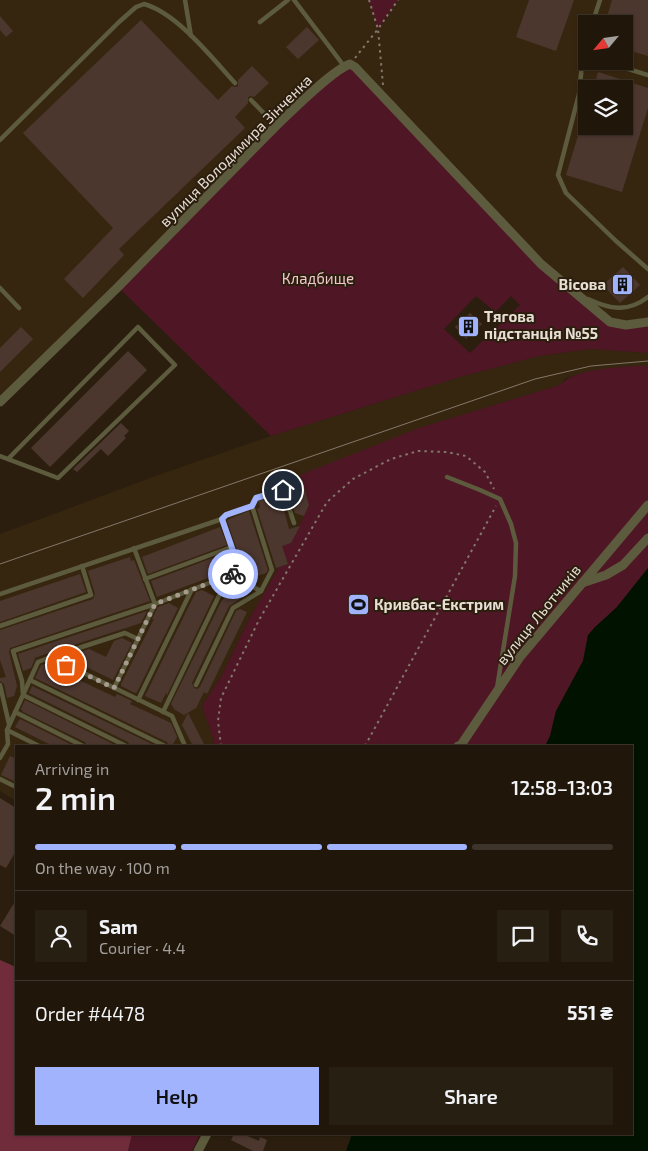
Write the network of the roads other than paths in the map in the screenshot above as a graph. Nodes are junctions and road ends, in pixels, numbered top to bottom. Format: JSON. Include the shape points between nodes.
{"nodes":[{"id":1,"x":185,"y":0,"type":"edge"},
{"id":2,"x":288,"y":0,"type":"edge"},
{"id":3,"x":294,"y":0,"type":"edge"},
{"id":4,"x":600,"y":0,"type":"edge"},
{"id":5,"x":595,"y":15,"type":"edge"},
{"id":6,"x":260,"y":22,"type":"dead end"},
{"id":7,"x":190,"y":36,"type":"junction"},
{"id":8,"x":347,"y":65,"type":"junction"},
{"id":9,"x":583,"y":70,"type":"edge"},
{"id":10,"x":632,"y":70,"type":"edge"},
{"id":11,"x":648,"y":75,"type":"edge"},
{"id":12,"x":235,"y":83,"type":"dead end"},
{"id":13,"x":251,"y":100,"type":"dead end"},
{"id":14,"x":276,"y":126,"type":"junction"},
{"id":15,"x":0,"y":140,"type":"edge"},
{"id":16,"x":648,"y":269,"type":"edge"},
{"id":17,"x":0,"y":288,"type":"edge"},
{"id":18,"x":575,"y":293,"type":"junction"},
{"id":19,"x":648,"y":298,"type":"edge"},
{"id":20,"x":19,"y":308,"type":"dead end"},
{"id":21,"x":648,"y":322,"type":"edge"},
{"id":22,"x":0,"y":402,"type":"edge"},
{"id":23,"x":0,"y":456,"type":"edge"},
{"id":24,"x":8,"y":459,"type":"junction"},
{"id":25,"x":447,"y":477,"type":"dead end"},
{"id":26,"x":648,"y":505,"type":"edge"},
{"id":27,"x":252,"y":506,"type":"junction"},
{"id":28,"x":222,"y":519,"type":"junction"},
{"id":29,"x":294,"y":523,"type":"dead end"},
{"id":30,"x":648,"y":538,"type":"edge"},
{"id":31,"x":232,"y":547,"type":"junction"},
{"id":32,"x":134,"y":548,"type":"junction"},
{"id":33,"x":82,"y":566,"type":"junction"},
{"id":34,"x":229,"y":575,"type":"junction"},
{"id":35,"x":146,"y":579,"type":"junction"},
{"id":36,"x":582,"y":583,"type":"junction"},
{"id":37,"x":192,"y":589,"type":"junction"},
{"id":38,"x":261,"y":590,"type":"junction"},
{"id":39,"x":0,"y":594,"type":"edge"},
{"id":40,"x":155,"y":604,"type":"junction"},
{"id":41,"x":0,"y":626,"type":"edge"},
{"id":42,"x":138,"y":639,"type":"junction"},
{"id":43,"x":51,"y":658,"type":"junction"},
{"id":44,"x":30,"y":680,"type":"junction"},
{"id":45,"x":196,"y":684,"type":"dead end"},
{"id":46,"x":0,"y":685,"type":"edge"},
{"id":47,"x":114,"y":688,"type":"junction"},
{"id":48,"x":496,"y":692,"type":"junction"},
{"id":49,"x":23,"y":695,"type":"junction"},
{"id":50,"x":138,"y":700,"type":"junction"},
{"id":51,"x":15,"y":712,"type":"junction"},
{"id":52,"x":163,"y":712,"type":"junction"},
{"id":53,"x":8,"y":728,"type":"junction"},
{"id":54,"x":37,"y":745,"type":"edge"},
{"id":55,"x":81,"y":745,"type":"edge"},
{"id":56,"x":124,"y":745,"type":"edge"},
{"id":57,"x":163,"y":745,"type":"edge"},
{"id":58,"x":185,"y":745,"type":"edge"},
{"id":59,"x":459,"y":745,"type":"edge"},
{"id":60,"x":0,"y":758,"type":"edge"},
{"id":61,"x":0,"y":779,"type":"edge"},
{"id":62,"x":15,"y":786,"type":"edge"},
{"id":63,"x":206,"y":1135,"type":"edge"},
{"id":64,"x":198,"y":1151,"type":"edge"}],
"edges":[{"from":1,"to":7,"type":"lane"},
{"from":2,"to":6,"type":"lane"},
{"from":3,"to":8,"type":"lane"},
{"from":4,"to":5,"type":"lane"},
{"from":7,"to":12,"type":"lane"},
{"from":7,"to":15,"type":"lane","via":[[154,6],[144,4],[136,7]]},
{"from":8,"to":14,"type":"street","name":"вулиця Володимира Зінченка"},
{"from":8,"to":18,"type":"street","via":[[355,67],[540,264]]},
{"from":9,"to":16,"type":"lane","via":[[580,94],[558,175],[566,193]]},
{"from":10,"to":11,"type":"lane"},
{"from":13,"to":14,"type":"lane"},
{"from":14,"to":22,"type":"street","name":"вулиця Володимира Зінченка","via":[[118,288]]},
{"from":17,"to":20,"type":"lane"},
{"from":18,"to":19,"type":"lane","via":[[597,303],[623,309],[639,305]]},
{"from":18,"to":21,"type":"street","via":[[610,322],[626,326]]},
{"from":23,"to":24,"type":"lane"},
{"from":24,"to":24,"type":"lane","via":[[58,478],[175,365],[138,328]]},
{"from":25,"to":48,"type":"lane","via":[[500,500],[516,543],[515,576]]},
{"from":26,"to":36,"type":"street","name":"вулиця Льотчиків"},
{"from":27,"to":28,"type":"lane"},
{"from":27,"to":29,"type":"lane","via":[[256,498],[283,490]]},
{"from":27,"to":38,"type":"lane","via":[[272,570]]},
{"from":28,"to":31,"type":"lane"},
{"from":28,"to":32,"type":"lane"},
{"from":30,"to":36,"type":"street","via":[[623,565]]},
{"from":31,"to":34,"type":"lane","via":[[240,571]]},
{"from":31,"to":35,"type":"lane"},
{"from":32,"to":33,"type":"lane"},
{"from":32,"to":35,"type":"lane"},
{"from":33,"to":39,"type":"lane"},
{"from":33,"to":41,"type":"lane","via":[[91,595]]},
{"from":34,"to":37,"type":"lane"},
{"from":34,"to":38,"type":"lane"},
{"from":34,"to":52,"type":"lane"},
{"from":35,"to":40,"type":"lane"},
{"from":36,"to":48,"type":"street","name":"вулиця Льотчиків","via":[[520,657]]},
{"from":37,"to":40,"type":"lane"},
{"from":37,"to":50,"type":"lane"},
{"from":38,"to":45,"type":"lane","via":[[233,608]]},
{"from":40,"to":42,"type":"lane"},
{"from":40,"to":49,"type":"lane","via":[[13,651]]},
{"from":42,"to":43,"type":"lane","via":[[125,634]]},
{"from":42,"to":47,"type":"lane"},
{"from":43,"to":44,"type":"lane","via":[[38,662]]},
{"from":43,"to":47,"type":"lane"},
{"from":44,"to":49,"type":"lane"},
{"from":44,"to":57,"type":"lane"},
{"from":46,"to":53,"type":"lane"},
{"from":47,"to":50,"type":"lane"},
{"from":48,"to":59,"type":"street","name":"вулиця Льотчиків"},
{"from":49,"to":51,"type":"lane"},
{"from":49,"to":56,"type":"lane"},
{"from":50,"to":52,"type":"lane"},
{"from":51,"to":53,"type":"lane"},
{"from":51,"to":55,"type":"lane"},
{"from":52,"to":58,"type":"lane","via":[[172,716]]},
{"from":53,"to":54,"type":"lane"},
{"from":53,"to":60,"type":"lane","via":[[8,744]]},
{"from":61,"to":62,"type":"lane"},
{"from":63,"to":64,"type":"street"}]}
